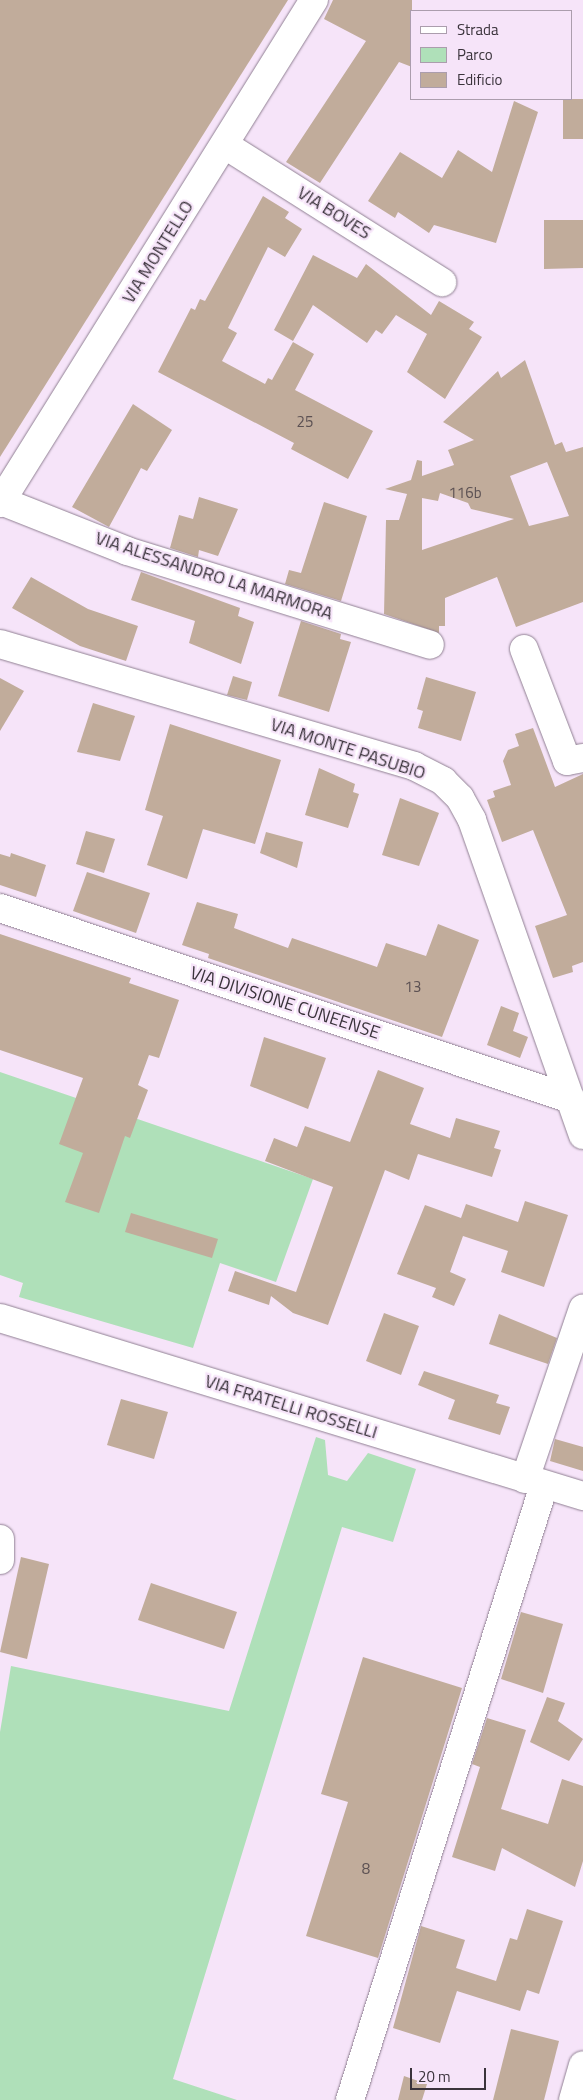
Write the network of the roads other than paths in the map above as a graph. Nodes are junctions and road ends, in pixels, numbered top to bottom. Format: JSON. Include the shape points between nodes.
{"nodes":[{"id":1,"x":314,"y":0,"type":"edge"},
{"id":2,"x":225,"y":145,"type":"junction"},
{"id":3,"x":442,"y":282,"type":"dead end"},
{"id":4,"x":1,"y":502,"type":"edge"},
{"id":5,"x":0,"y":644,"type":"edge"},
{"id":6,"x":430,"y":646,"type":"dead end"},
{"id":7,"x":524,"y":650,"type":"dead end"},
{"id":8,"x":583,"y":758,"type":"edge"},
{"id":9,"x":0,"y":908,"type":"edge"},
{"id":10,"x":571,"y":1099,"type":"junction"},
{"id":11,"x":583,"y":1135,"type":"edge"},
{"id":12,"x":583,"y":1309,"type":"edge"},
{"id":13,"x":0,"y":1318,"type":"edge"},
{"id":14,"x":535,"y":1482,"type":"junction"},
{"id":15,"x":583,"y":1496,"type":"edge"},
{"id":16,"x":0,"y":1539,"type":"edge"},
{"id":17,"x":0,"y":1560,"type":"edge"},
{"id":18,"x":583,"y":2065,"type":"edge"},
{"id":19,"x":350,"y":2100,"type":"edge"},
{"id":20,"x":573,"y":2100,"type":"edge"}],
"edges":[{"from":1,"to":2,"type":"street","name":"VIA MONTELLO"},
{"from":2,"to":3,"type":"street","name":"VIA BOVES"},
{"from":2,"to":4,"type":"street","name":"VIA MONTELLO"},
{"from":4,"to":6,"type":"street","name":"VIA ALESSANDRO LA MARMORA","via":[[127,550]]},
{"from":5,"to":10,"type":"street","name":"VIA MONTE PASUBIO","via":[[414,766],[443,780],[460,798],[472,820]]},
{"from":7,"to":8,"type":"street","via":[[567,761]]},
{"from":9,"to":10,"type":"street","name":"VIA DIVISIONE CUNEENSE"},
{"from":10,"to":11,"type":"street","name":"VIA MONTE PASUBIO"},
{"from":12,"to":14,"type":"street"},
{"from":13,"to":14,"type":"street","name":"VIA FRATELLI ROSSELLI"},
{"from":14,"to":15,"type":"street","name":"VIA FRATELLI ROSSELLI"},
{"from":14,"to":19,"type":"street"},
{"from":16,"to":17,"type":"street"},
{"from":18,"to":20,"type":"street"}]}
